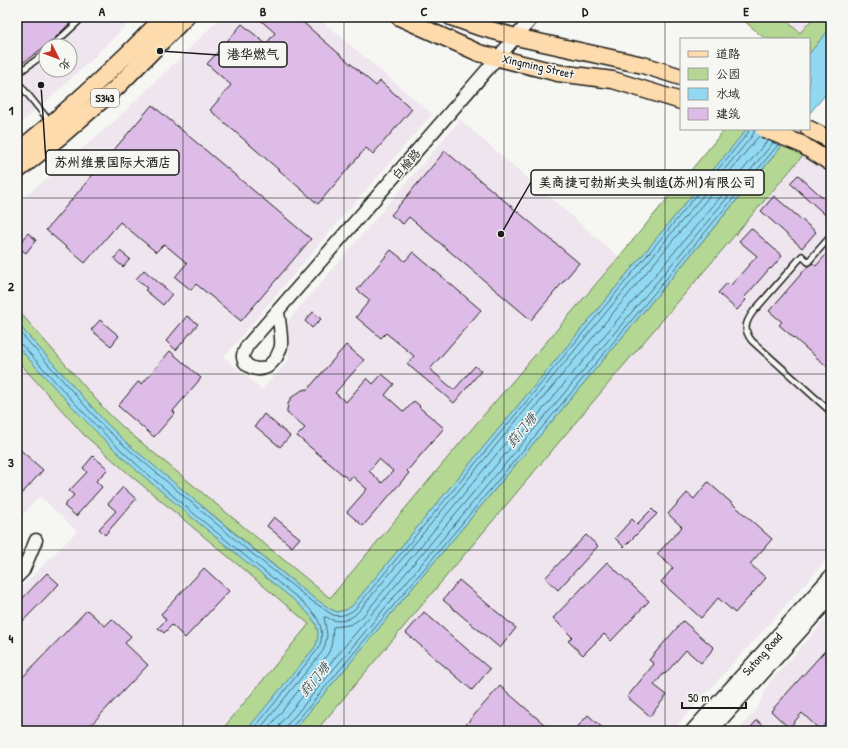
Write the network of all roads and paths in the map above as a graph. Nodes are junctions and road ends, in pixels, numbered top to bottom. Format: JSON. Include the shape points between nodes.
{"nodes":[{"id":1,"x":81,"y":17,"type":"edge"},
{"id":2,"x":164,"y":17,"type":"edge"},
{"id":3,"x":186,"y":17,"type":"edge"},
{"id":4,"x":399,"y":17,"type":"edge"},
{"id":5,"x":451,"y":17,"type":"edge"},
{"id":6,"x":533,"y":17,"type":"edge"},
{"id":7,"x":516,"y":37,"type":"junction"},
{"id":8,"x":61,"y":38,"type":"edge"},
{"id":9,"x":38,"y":58,"type":"edge"},
{"id":10,"x":498,"y":58,"type":"junction"},
{"id":11,"x":17,"y":74,"type":"edge"},
{"id":12,"x":680,"y":77,"type":"edge"},
{"id":13,"x":17,"y":81,"type":"edge"},
{"id":14,"x":680,"y":101,"type":"edge"},
{"id":15,"x":52,"y":124,"type":"junction"},
{"id":16,"x":766,"y":130,"type":"edge"},
{"id":17,"x":810,"y":130,"type":"edge"},
{"id":18,"x":831,"y":140,"type":"edge"},
{"id":19,"x":17,"y":152,"type":"edge"},
{"id":20,"x":831,"y":163,"type":"edge"},
{"id":21,"x":17,"y":172,"type":"edge"},
{"id":22,"x":831,"y":236,"type":"edge"},
{"id":23,"x":278,"y":311,"type":"dead end"},
{"id":24,"x":831,"y":412,"type":"edge"},
{"id":25,"x":36,"y":540,"type":"dead end"},
{"id":26,"x":17,"y":577,"type":"edge"},
{"id":27,"x":831,"y":577,"type":"edge"},
{"id":28,"x":831,"y":596,"type":"edge"},
{"id":29,"x":694,"y":731,"type":"edge"},
{"id":30,"x":710,"y":731,"type":"edge"}],
"edges":[{"from":1,"to":8,"type":"lane"},
{"from":2,"to":15,"type":"main road","number":"S343"},
{"from":3,"to":21,"type":"main road","number":"S343","via":[[116,88]]},
{"from":4,"to":10,"type":"main road","name":"Xingming Street","via":[[479,53]]},
{"from":5,"to":7,"type":"main road","name":"Xingming Street"},
{"from":6,"to":7,"type":"street","name":"白榆路"},
{"from":7,"to":10,"type":"street","name":"白榆路"},
{"from":7,"to":12,"type":"main road","name":"Xingming Street","via":[[643,65]]},
{"from":9,"to":11,"type":"lane"},
{"from":10,"to":14,"type":"main road","name":"Xingming Street","via":[[558,73],[613,80]]},
{"from":10,"to":23,"type":"street","name":"白榆路"},
{"from":13,"to":15,"type":"lane"},
{"from":15,"to":19,"type":"main road","number":"S343"},
{"from":16,"to":20,"type":"main road","bridge":true,"via":[[801,144]]},
{"from":17,"to":18,"type":"main road"},
{"from":22,"to":24,"type":"lane","via":[[808,262],[802,256],[753,312],[746,328],[752,341]]},
{"from":25,"to":26,"type":"street","via":[[23,571]]},
{"from":27,"to":29,"type":"main road","name":"Sutong Road"},
{"from":28,"to":30,"type":"main road","name":"Sutong Road"}]}
